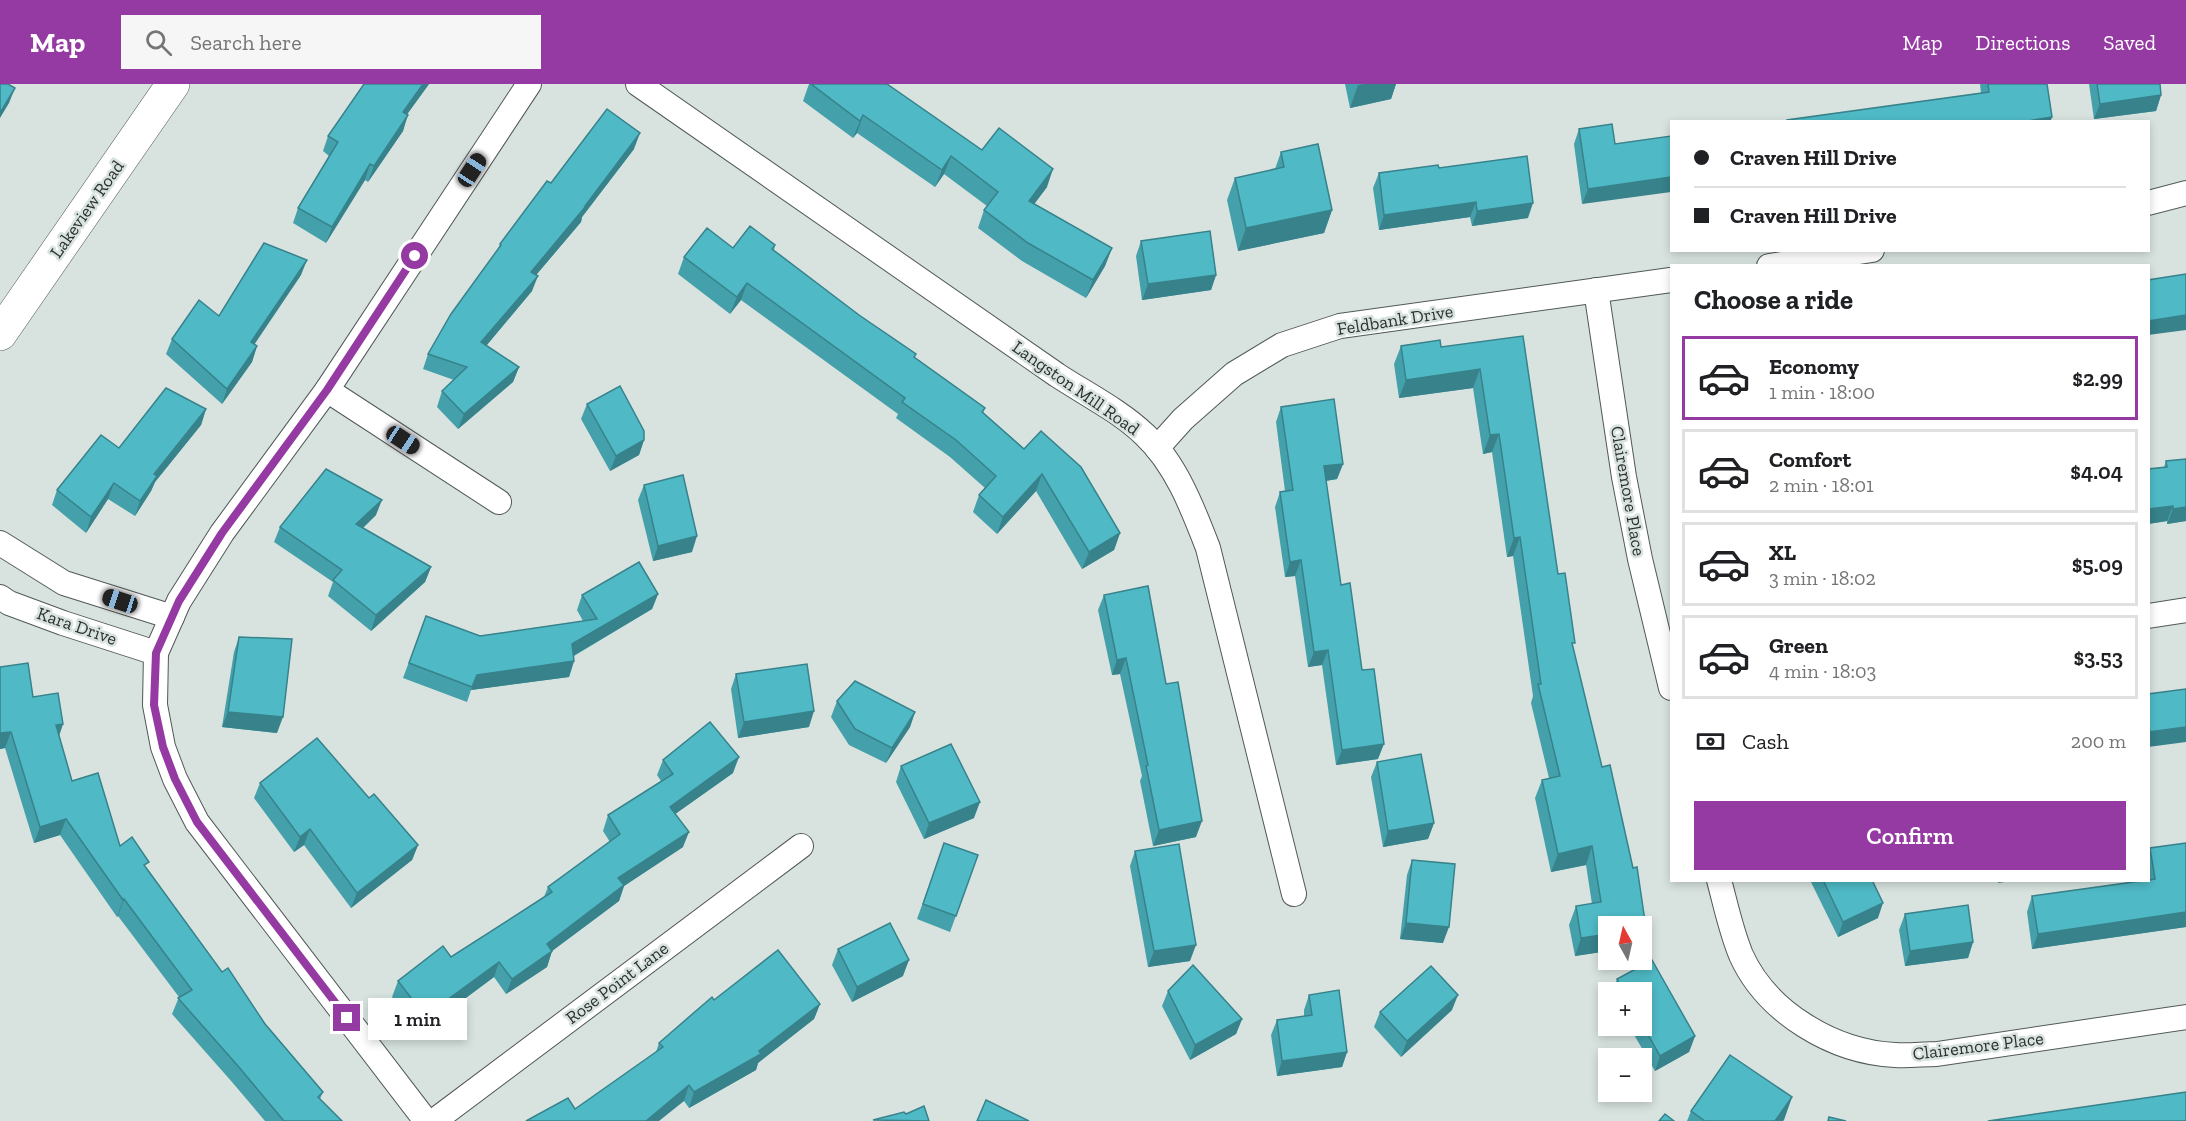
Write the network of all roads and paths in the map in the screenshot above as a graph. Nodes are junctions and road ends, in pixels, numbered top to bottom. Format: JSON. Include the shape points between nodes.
{"nodes":[{"id":1,"x":173,"y":84,"type":"edge"},
{"id":2,"x":529,"y":84,"type":"edge"},
{"id":3,"x":638,"y":84,"type":"edge"},
{"id":4,"x":2186,"y":193,"type":"edge"},
{"id":5,"x":2150,"y":202,"type":"edge"},
{"id":6,"x":1859,"y":252,"type":"edge"},
{"id":7,"x":1782,"y":264,"type":"edge"},
{"id":8,"x":1670,"y":280,"type":"edge"},
{"id":9,"x":1596,"y":290,"type":"junction"},
{"id":10,"x":0,"y":334,"type":"edge"},
{"id":11,"x":327,"y":390,"type":"junction"},
{"id":12,"x":1157,"y":448,"type":"junction"},
{"id":13,"x":499,"y":502,"type":"dead end"},
{"id":14,"x":0,"y":543,"type":"edge"},
{"id":15,"x":0,"y":597,"type":"edge"},
{"id":16,"x":2186,"y":610,"type":"edge"},
{"id":17,"x":2150,"y":616,"type":"edge"},
{"id":18,"x":172,"y":617,"type":"junction"},
{"id":19,"x":156,"y":653,"type":"junction"},
{"id":20,"x":1670,"y":684,"type":"edge"},
{"id":21,"x":801,"y":846,"type":"dead end"},
{"id":22,"x":1720,"y":882,"type":"edge"},
{"id":23,"x":1294,"y":894,"type":"dead end"},
{"id":24,"x":2186,"y":1017,"type":"edge"},
{"id":25,"x":426,"y":1121,"type":"edge"},
{"id":26,"x":434,"y":1121,"type":"edge"}],
"edges":[{"from":1,"to":10,"type":"main road","name":"Lakeview Road"},
{"from":2,"to":11,"type":"street"},
{"from":3,"to":12,"type":"street","name":"Langston Mill Road","via":[[1120,417]]},
{"from":4,"to":5,"type":"street"},
{"from":6,"to":7,"type":"street"},
{"from":8,"to":9,"type":"street","name":"Feldbank Drive"},
{"from":9,"to":12,"type":"street","name":"Feldbank Drive","via":[[1340,326],[1282,345],[1234,374],[1183,418]]},
{"from":9,"to":20,"type":"street","name":"Clairemore Place","via":[[1624,477]]},
{"from":11,"to":13,"type":"street"},
{"from":11,"to":18,"type":"street","via":[[222,533]]},
{"from":12,"to":23,"type":"street","name":"Langston Mill Road","via":[[1178,480],[1208,548]]},
{"from":14,"to":18,"type":"street","name":"Kara Drive","via":[[64,583]]},
{"from":15,"to":19,"type":"street","name":"Kara Drive","via":[[63,623]]},
{"from":16,"to":17,"type":"street"},
{"from":18,"to":19,"type":"street"},
{"from":19,"to":25,"type":"street","via":[[154,705],[163,747],[197,822]]},
{"from":21,"to":26,"type":"street","name":"Rose Point Lane"},
{"from":22,"to":24,"type":"street","name":"Clairemore Place","via":[[1742,957],[1764,990],[1794,1018],[1849,1047],[1895,1055],[1937,1054]]}]}
